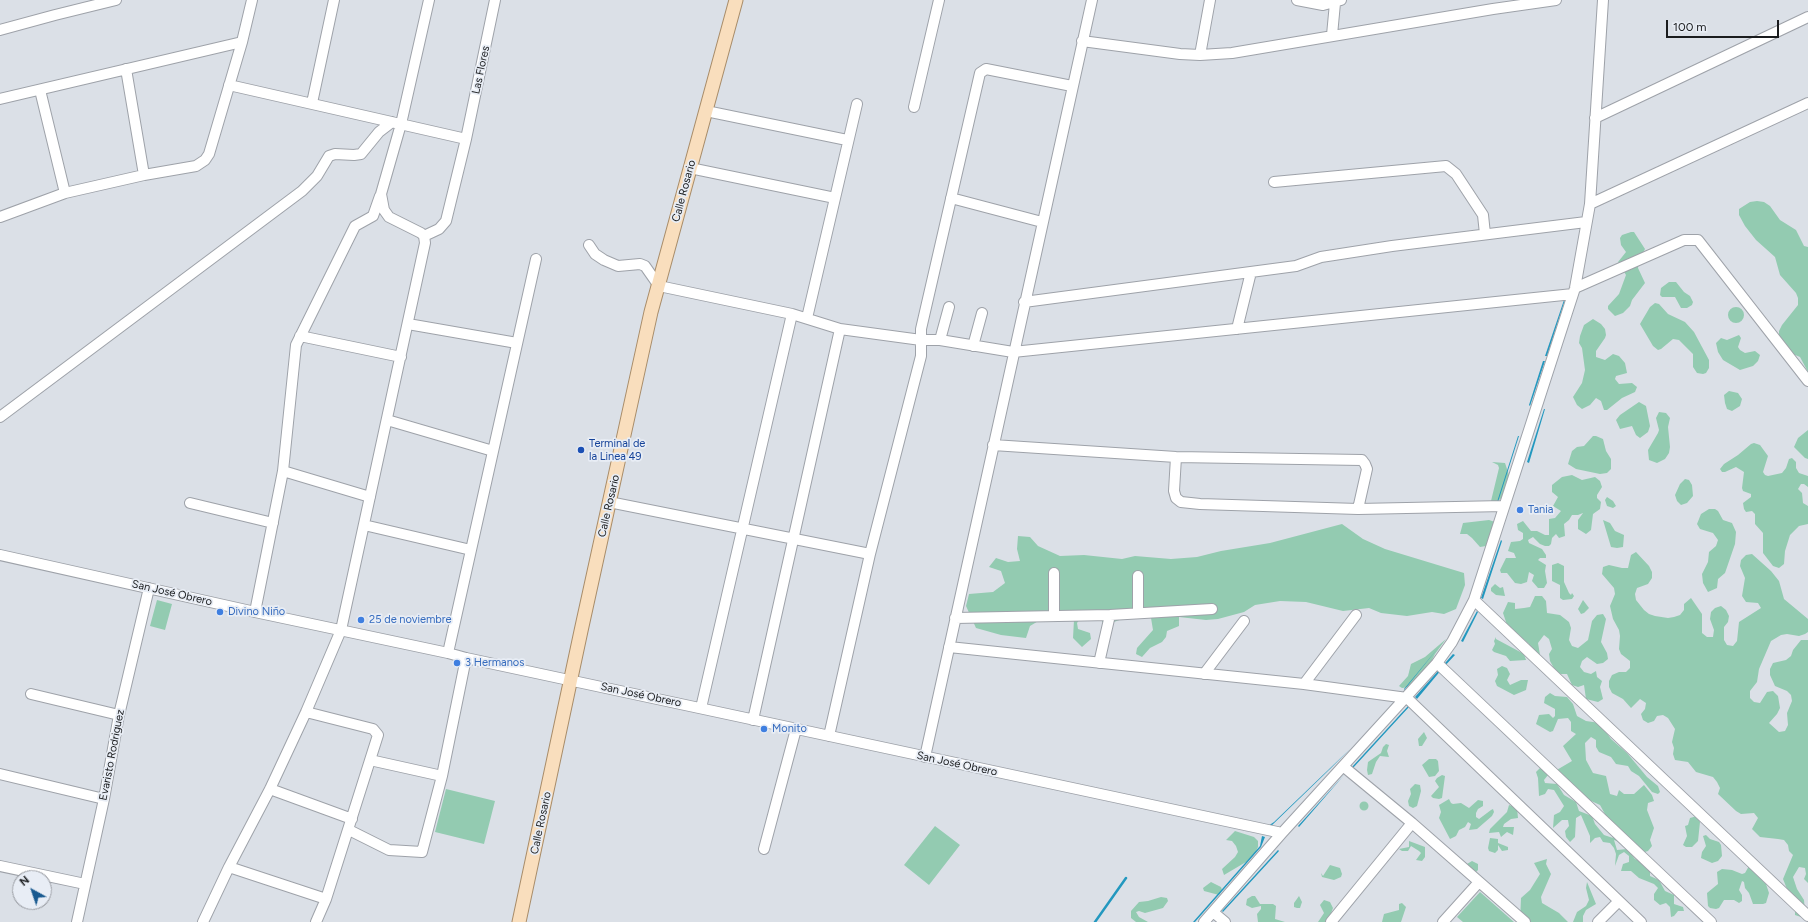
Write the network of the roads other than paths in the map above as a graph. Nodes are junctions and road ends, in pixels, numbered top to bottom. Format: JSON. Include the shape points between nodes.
{"nodes":[{"id":1,"x":116,"y":0,"type":"edge"},
{"id":2,"x":252,"y":0,"type":"edge"},
{"id":3,"x":334,"y":0,"type":"edge"},
{"id":4,"x":429,"y":0,"type":"edge"},
{"id":5,"x":495,"y":0,"type":"edge"},
{"id":6,"x":736,"y":0,"type":"edge"},
{"id":7,"x":939,"y":0,"type":"edge"},
{"id":8,"x":1092,"y":0,"type":"edge"},
{"id":9,"x":1210,"y":0,"type":"edge"},
{"id":10,"x":1297,"y":0,"type":"edge"},
{"id":11,"x":1556,"y":0,"type":"edge"},
{"id":12,"x":1603,"y":0,"type":"edge"},
{"id":13,"x":1338,"y":1,"type":"edge"},
{"id":14,"x":1492,"y":4,"type":"edge"},
{"id":15,"x":1808,"y":17,"type":"edge"},
{"id":16,"x":0,"y":30,"type":"edge"},
{"id":17,"x":1332,"y":35,"type":"junction"},
{"id":18,"x":1082,"y":41,"type":"junction"},
{"id":19,"x":242,"y":42,"type":"junction"},
{"id":20,"x":1200,"y":55,"type":"junction"},
{"id":21,"x":126,"y":69,"type":"junction"},
{"id":22,"x":229,"y":85,"type":"junction"},
{"id":23,"x":1072,"y":86,"type":"junction"},
{"id":24,"x":40,"y":90,"type":"junction"},
{"id":25,"x":0,"y":99,"type":"edge"},
{"id":26,"x":312,"y":103,"type":"junction"},
{"id":27,"x":1808,"y":103,"type":"edge"},
{"id":28,"x":856,"y":104,"type":"dead end"},
{"id":29,"x":914,"y":107,"type":"dead end"},
{"id":30,"x":706,"y":111,"type":"junction"},
{"id":31,"x":1595,"y":118,"type":"junction"},
{"id":32,"x":397,"y":123,"type":"junction"},
{"id":33,"x":466,"y":140,"type":"junction"},
{"id":34,"x":847,"y":140,"type":"junction"},
{"id":35,"x":690,"y":168,"type":"junction"},
{"id":36,"x":144,"y":175,"type":"junction"},
{"id":37,"x":1274,"y":182,"type":"dead end"},
{"id":38,"x":65,"y":193,"type":"junction"},
{"id":39,"x":381,"y":194,"type":"junction"},
{"id":40,"x":835,"y":198,"type":"junction"},
{"id":41,"x":951,"y":198,"type":"junction"},
{"id":42,"x":1590,"y":204,"type":"junction"},
{"id":43,"x":0,"y":218,"type":"edge"},
{"id":44,"x":1042,"y":222,"type":"junction"},
{"id":45,"x":1586,"y":222,"type":"junction"},
{"id":46,"x":1486,"y":234,"type":"junction"},
{"id":47,"x":424,"y":236,"type":"junction"},
{"id":48,"x":589,"y":245,"type":"dead end"},
{"id":49,"x":536,"y":259,"type":"dead end"},
{"id":50,"x":1251,"y":272,"type":"junction"},
{"id":51,"x":659,"y":286,"type":"junction"},
{"id":52,"x":1574,"y":291,"type":"junction"},
{"id":53,"x":1024,"y":302,"type":"junction"},
{"id":54,"x":949,"y":307,"type":"dead end"},
{"id":55,"x":982,"y":313,"type":"dead end"},
{"id":56,"x":792,"y":314,"type":"junction"},
{"id":57,"x":807,"y":318,"type":"junction"},
{"id":58,"x":408,"y":324,"type":"junction"},
{"id":59,"x":840,"y":329,"type":"junction"},
{"id":60,"x":1237,"y":329,"type":"junction"},
{"id":61,"x":300,"y":336,"type":"junction"},
{"id":62,"x":921,"y":340,"type":"junction"},
{"id":63,"x":940,"y":340,"type":"junction"},
{"id":64,"x":517,"y":343,"type":"junction"},
{"id":65,"x":973,"y":346,"type":"junction"},
{"id":66,"x":1013,"y":352,"type":"junction"},
{"id":67,"x":401,"y":357,"type":"junction"},
{"id":68,"x":1808,"y":381,"type":"edge"},
{"id":69,"x":0,"y":417,"type":"edge"},
{"id":70,"x":387,"y":420,"type":"junction"},
{"id":71,"x":993,"y":445,"type":"junction"},
{"id":72,"x":493,"y":450,"type":"junction"},
{"id":73,"x":1176,"y":456,"type":"junction"},
{"id":74,"x":283,"y":471,"type":"junction"},
{"id":75,"x":370,"y":497,"type":"junction"},
{"id":76,"x":609,"y":502,"type":"junction"},
{"id":77,"x":190,"y":503,"type":"dead end"},
{"id":78,"x":1504,"y":506,"type":"junction"},
{"id":79,"x":1358,"y":509,"type":"junction"},
{"id":80,"x":273,"y":523,"type":"junction"},
{"id":81,"x":364,"y":525,"type":"junction"},
{"id":82,"x":742,"y":528,"type":"junction"},
{"id":83,"x":793,"y":538,"type":"junction"},
{"id":84,"x":471,"y":550,"type":"junction"},
{"id":85,"x":870,"y":554,"type":"junction"},
{"id":86,"x":0,"y":555,"type":"edge"},
{"id":87,"x":1054,"y":573,"type":"dead end"},
{"id":88,"x":1138,"y":576,"type":"dead end"},
{"id":89,"x":149,"y":588,"type":"junction"},
{"id":90,"x":1474,"y":600,"type":"junction"},
{"id":91,"x":1212,"y":609,"type":"dead end"},
{"id":92,"x":255,"y":612,"type":"junction"},
{"id":93,"x":1138,"y":613,"type":"junction"},
{"id":94,"x":1110,"y":615,"type":"junction"},
{"id":95,"x":1356,"y":615,"type":"dead end"},
{"id":96,"x":1054,"y":616,"type":"junction"},
{"id":97,"x":955,"y":618,"type":"junction"},
{"id":98,"x":1244,"y":621,"type":"dead end"},
{"id":99,"x":341,"y":630,"type":"junction"},
{"id":100,"x":949,"y":647,"type":"junction"},
{"id":101,"x":448,"y":653,"type":"junction"},
{"id":102,"x":466,"y":658,"type":"junction"},
{"id":103,"x":1099,"y":663,"type":"junction"},
{"id":104,"x":1437,"y":663,"type":"junction"},
{"id":105,"x":1204,"y":674,"type":"junction"},
{"id":106,"x":571,"y":680,"type":"junction"},
{"id":107,"x":1304,"y":684,"type":"junction"},
{"id":108,"x":31,"y":694,"type":"dead end"},
{"id":109,"x":1407,"y":698,"type":"junction"},
{"id":110,"x":701,"y":708,"type":"junction"},
{"id":111,"x":306,"y":712,"type":"junction"},
{"id":112,"x":119,"y":715,"type":"junction"},
{"id":113,"x":753,"y":720,"type":"junction"},
{"id":114,"x":796,"y":729,"type":"junction"},
{"id":115,"x":829,"y":736,"type":"junction"},
{"id":116,"x":925,"y":757,"type":"junction"},
{"id":117,"x":370,"y":760,"type":"junction"},
{"id":118,"x":1344,"y":767,"type":"junction"},
{"id":119,"x":0,"y":774,"type":"edge"},
{"id":120,"x":442,"y":776,"type":"junction"},
{"id":121,"x":270,"y":789,"type":"junction"},
{"id":122,"x":104,"y":798,"type":"junction"},
{"id":123,"x":352,"y":819,"type":"junction"},
{"id":124,"x":1412,"y":823,"type":"junction"},
{"id":125,"x":349,"y":830,"type":"junction"},
{"id":126,"x":1282,"y":833,"type":"junction"},
{"id":127,"x":764,"y":849,"type":"dead end"},
{"id":128,"x":229,"y":867,"type":"junction"},
{"id":129,"x":1,"y":869,"type":"edge"},
{"id":130,"x":1479,"y":882,"type":"junction"},
{"id":131,"x":85,"y":884,"type":"junction"},
{"id":132,"x":326,"y":899,"type":"junction"},
{"id":133,"x":1619,"y":901,"type":"junction"},
{"id":134,"x":1213,"y":912,"type":"junction"},
{"id":135,"x":1808,"y":916,"type":"edge"},
{"id":136,"x":77,"y":922,"type":"edge"},
{"id":137,"x":203,"y":922,"type":"edge"},
{"id":138,"x":316,"y":922,"type":"edge"},
{"id":139,"x":519,"y":922,"type":"edge"},
{"id":140,"x":1204,"y":922,"type":"edge"},
{"id":141,"x":1225,"y":922,"type":"edge"},
{"id":142,"x":1331,"y":922,"type":"edge"},
{"id":143,"x":1442,"y":922,"type":"edge"},
{"id":144,"x":1525,"y":922,"type":"edge"},
{"id":145,"x":1598,"y":922,"type":"edge"},
{"id":146,"x":1641,"y":922,"type":"edge"},
{"id":147,"x":1710,"y":922,"type":"edge"}],
"edges":[{"from":1,"to":16,"type":"street"},
{"from":2,"to":19,"type":"street"},
{"from":3,"to":26,"type":"street"},
{"from":4,"to":32,"type":"street"},
{"from":5,"to":33,"type":"street","name":"Las Flores"},
{"from":6,"to":30,"type":"main road","name":"Calle Rosario"},
{"from":7,"to":29,"type":"street"},
{"from":8,"to":18,"type":"street"},
{"from":9,"to":20,"type":"street"},
{"from":10,"to":13,"type":"street","via":[[1323,5]]},
{"from":11,"to":14,"type":"street"},
{"from":12,"to":31,"type":"street"},
{"from":13,"to":17,"type":"street"},
{"from":14,"to":17,"type":"street"},
{"from":15,"to":31,"type":"street"},
{"from":17,"to":20,"type":"street","via":[[1232,53]]},
{"from":18,"to":20,"type":"street"},
{"from":18,"to":23,"type":"street"},
{"from":19,"to":21,"type":"street"},
{"from":19,"to":22,"type":"street"},
{"from":21,"to":24,"type":"street"},
{"from":21,"to":36,"type":"street"},
{"from":22,"to":26,"type":"street"},
{"from":22,"to":36,"type":"street","via":[[205,160],[196,166]]},
{"from":23,"to":41,"type":"street","via":[[986,69],[982,71]]},
{"from":23,"to":44,"type":"street"},
{"from":24,"to":25,"type":"street"},
{"from":24,"to":38,"type":"street"},
{"from":26,"to":32,"type":"street"},
{"from":27,"to":42,"type":"street"},
{"from":28,"to":34,"type":"street"},
{"from":30,"to":34,"type":"street"},
{"from":30,"to":35,"type":"main road","name":"Calle Rosario"},
{"from":31,"to":42,"type":"street"},
{"from":32,"to":33,"type":"street"},
{"from":32,"to":39,"type":"street"},
{"from":32,"to":69,"type":"street","via":[[379,132],[361,154],[330,156],[317,176],[302,191]]},
{"from":33,"to":47,"type":"street","name":"Las Flores","via":[[446,221],[439,229]]},
{"from":34,"to":40,"type":"street"},
{"from":35,"to":40,"type":"street"},
{"from":35,"to":51,"type":"main road","name":"Calle Rosario"},
{"from":36,"to":38,"type":"street"},
{"from":37,"to":46,"type":"street","via":[[1446,166],[1456,174],[1483,215]]},
{"from":38,"to":43,"type":"street"},
{"from":39,"to":47,"type":"street","via":[[388,217]]},
{"from":39,"to":61,"type":"street","via":[[373,216],[355,226]]},
{"from":40,"to":57,"type":"street"},
{"from":41,"to":44,"type":"street"},
{"from":41,"to":62,"type":"street","via":[[921,329]]},
{"from":42,"to":45,"type":"street"},
{"from":44,"to":53,"type":"street"},
{"from":45,"to":46,"type":"street"},
{"from":45,"to":52,"type":"street"},
{"from":46,"to":50,"type":"street","via":[[1321,257],[1296,266]]},
{"from":47,"to":58,"type":"street","via":[[425,243]]},
{"from":48,"to":51,"type":"street","via":[[595,254],[618,266],[645,266]]},
{"from":49,"to":64,"type":"street"},
{"from":50,"to":53,"type":"street"},
{"from":50,"to":60,"type":"street"},
{"from":51,"to":56,"type":"street"},
{"from":51,"to":76,"type":"main road","name":"Calle Rosario"},
{"from":52,"to":60,"type":"street"},
{"from":52,"to":68,"type":"street","via":[[1684,240],[1698,240]]},
{"from":52,"to":78,"type":"street"},
{"from":53,"to":66,"type":"street"},
{"from":54,"to":63,"type":"street"},
{"from":55,"to":65,"type":"street"},
{"from":56,"to":57,"type":"street"},
{"from":56,"to":82,"type":"street"},
{"from":57,"to":59,"type":"street"},
{"from":58,"to":64,"type":"street"},
{"from":58,"to":67,"type":"street"},
{"from":59,"to":62,"type":"street"},
{"from":59,"to":83,"type":"street"},
{"from":60,"to":66,"type":"street"},
{"from":61,"to":67,"type":"street"},
{"from":61,"to":74,"type":"street","via":[[296,345]]},
{"from":62,"to":63,"type":"street"},
{"from":62,"to":85,"type":"street","via":[[921,356]]},
{"from":63,"to":65,"type":"street"},
{"from":64,"to":72,"type":"street"},
{"from":65,"to":66,"type":"street"},
{"from":66,"to":71,"type":"street"},
{"from":67,"to":70,"type":"street"},
{"from":70,"to":72,"type":"street"},
{"from":70,"to":75,"type":"street"},
{"from":71,"to":73,"type":"street"},
{"from":71,"to":97,"type":"street"},
{"from":72,"to":84,"type":"street"},
{"from":73,"to":79,"type":"street","via":[[1174,491],[1176,498],[1181,502]]},
{"from":73,"to":79,"type":"street","via":[[1362,460],[1366,470]]},
{"from":74,"to":75,"type":"street"},
{"from":74,"to":80,"type":"street"},
{"from":75,"to":81,"type":"street"},
{"from":76,"to":82,"type":"street"},
{"from":76,"to":106,"type":"main road","name":"Calle Rosario"},
{"from":77,"to":80,"type":"street"},
{"from":78,"to":79,"type":"street"},
{"from":78,"to":90,"type":"street"},
{"from":80,"to":92,"type":"street"},
{"from":81,"to":84,"type":"street"},
{"from":81,"to":99,"type":"street"},
{"from":82,"to":83,"type":"street"},
{"from":82,"to":110,"type":"street"},
{"from":83,"to":85,"type":"street"},
{"from":83,"to":113,"type":"street"},
{"from":84,"to":101,"type":"street"},
{"from":85,"to":115,"type":"street"},
{"from":86,"to":89,"type":"street","name":"San José Obrero"},
{"from":87,"to":96,"type":"street"},
{"from":88,"to":93,"type":"street"},
{"from":89,"to":92,"type":"street","name":"San José Obrero"},
{"from":89,"to":112,"type":"street","name":"Evaristo Rodriguez"},
{"from":90,"to":104,"type":"street","via":[[1452,642]]},
{"from":90,"to":135,"type":"street"},
{"from":91,"to":93,"type":"street"},
{"from":92,"to":99,"type":"street","name":"San José Obrero"},
{"from":93,"to":94,"type":"street"},
{"from":94,"to":96,"type":"street"},
{"from":94,"to":103,"type":"street"},
{"from":95,"to":107,"type":"street"},
{"from":96,"to":97,"type":"street"},
{"from":97,"to":100,"type":"street"},
{"from":98,"to":105,"type":"street"},
{"from":99,"to":101,"type":"street","name":"San José Obrero"},
{"from":99,"to":111,"type":"street"},
{"from":100,"to":103,"type":"street"},
{"from":100,"to":116,"type":"street"},
{"from":101,"to":102,"type":"street","name":"San José Obrero"},
{"from":102,"to":106,"type":"street","name":"San José Obrero"},
{"from":102,"to":120,"type":"street"},
{"from":103,"to":105,"type":"street"},
{"from":104,"to":109,"type":"street"},
{"from":104,"to":147,"type":"street"},
{"from":105,"to":107,"type":"street"},
{"from":106,"to":110,"type":"street","name":"San José Obrero"},
{"from":106,"to":139,"type":"main road","name":"Calle Rosario"},
{"from":107,"to":109,"type":"street"},
{"from":108,"to":112,"type":"street"},
{"from":109,"to":118,"type":"street"},
{"from":109,"to":133,"type":"street"},
{"from":110,"to":113,"type":"street","name":"San José Obrero"},
{"from":111,"to":117,"type":"street","via":[[373,729],[378,735]]},
{"from":111,"to":121,"type":"street"},
{"from":112,"to":122,"type":"street","name":"Evaristo Rodriguez"},
{"from":113,"to":114,"type":"street","name":"San José Obrero"},
{"from":114,"to":115,"type":"street","name":"San José Obrero"},
{"from":114,"to":127,"type":"street"},
{"from":115,"to":116,"type":"street","name":"San José Obrero"},
{"from":116,"to":126,"type":"street","name":"San José Obrero"},
{"from":117,"to":120,"type":"street"},
{"from":117,"to":123,"type":"street"},
{"from":118,"to":124,"type":"street"},
{"from":118,"to":126,"type":"street"},
{"from":119,"to":122,"type":"street"},
{"from":120,"to":125,"type":"street","via":[[422,852],[389,850]]},
{"from":121,"to":123,"type":"street"},
{"from":121,"to":128,"type":"street"},
{"from":122,"to":131,"type":"street","name":"Evaristo Rodriguez"},
{"from":123,"to":125,"type":"street"},
{"from":124,"to":130,"type":"street"},
{"from":124,"to":142,"type":"street"},
{"from":125,"to":132,"type":"street"},
{"from":126,"to":134,"type":"street"},
{"from":128,"to":132,"type":"street"},
{"from":128,"to":137,"type":"street"},
{"from":129,"to":131,"type":"street"},
{"from":130,"to":143,"type":"street"},
{"from":130,"to":144,"type":"street"},
{"from":131,"to":136,"type":"street","name":"Evaristo Rodriguez"},
{"from":132,"to":138,"type":"street"},
{"from":133,"to":145,"type":"street"},
{"from":133,"to":146,"type":"street"},
{"from":134,"to":140,"type":"street"},
{"from":134,"to":141,"type":"street"}]}
